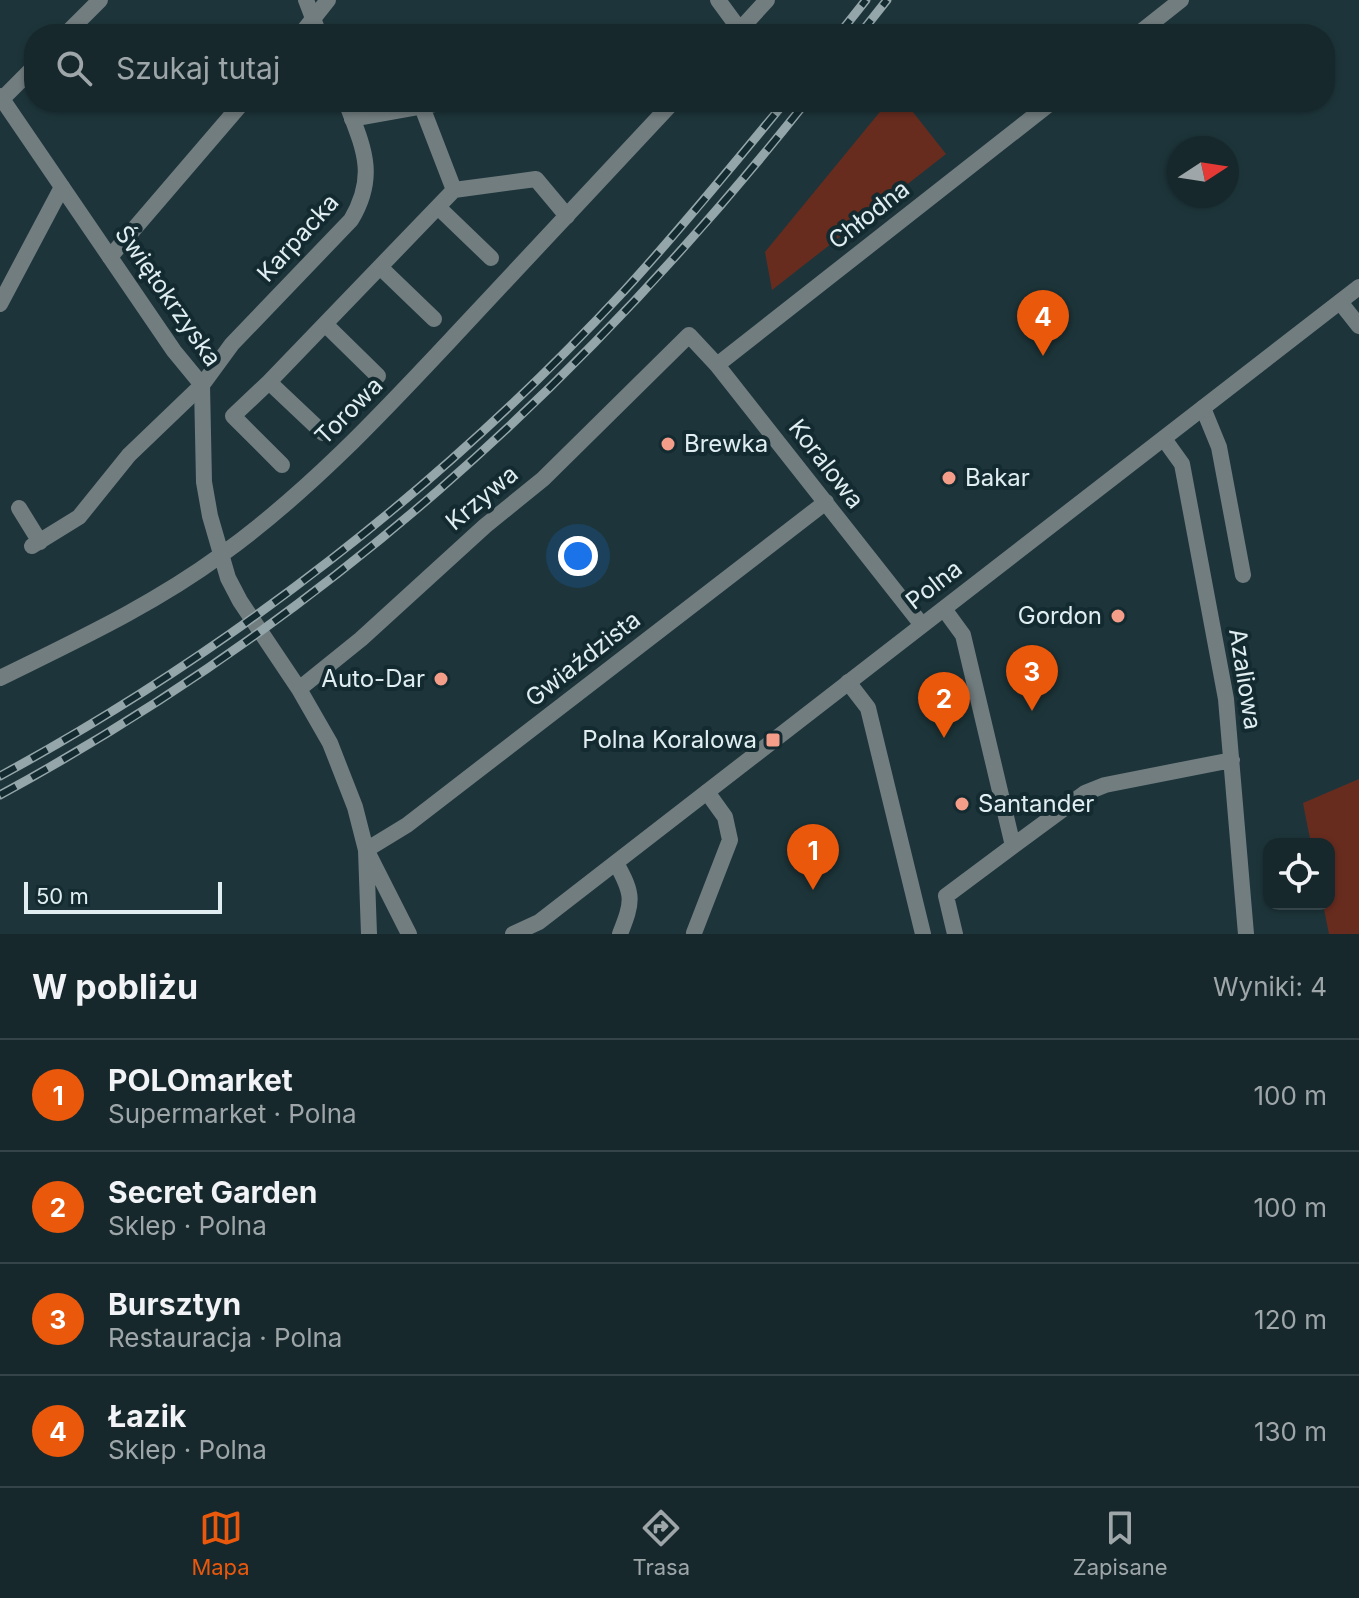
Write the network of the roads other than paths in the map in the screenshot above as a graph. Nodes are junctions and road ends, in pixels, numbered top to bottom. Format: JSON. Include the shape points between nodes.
{"nodes":[{"id":1,"x":100,"y":0,"type":"edge"},
{"id":2,"x":306,"y":0,"type":"edge"},
{"id":3,"x":328,"y":0,"type":"edge"},
{"id":4,"x":718,"y":0,"type":"edge"},
{"id":5,"x":767,"y":0,"type":"edge"},
{"id":6,"x":1181,"y":0,"type":"edge"},
{"id":7,"x":76,"y":24,"type":"edge"},
{"id":8,"x":315,"y":24,"type":"edge"},
{"id":9,"x":317,"y":24,"type":"edge"},
{"id":10,"x":733,"y":24,"type":"edge"},
{"id":11,"x":745,"y":24,"type":"edge"},
{"id":12,"x":1151,"y":24,"type":"edge"},
{"id":13,"x":24,"y":76,"type":"edge"},
{"id":14,"x":1,"y":98,"type":"edge"},
{"id":15,"x":234,"y":112,"type":"edge"},
{"id":16,"x":350,"y":112,"type":"edge"},
{"id":17,"x":393,"y":112,"type":"edge"},
{"id":18,"x":424,"y":112,"type":"edge"},
{"id":19,"x":664,"y":112,"type":"edge"},
{"id":20,"x":1039,"y":112,"type":"edge"},
{"id":21,"x":352,"y":119,"type":"junction"},
{"id":22,"x":62,"y":187,"type":"junction"},
{"id":23,"x":454,"y":190,"type":"junction"},
{"id":24,"x":438,"y":207,"type":"junction"},
{"id":25,"x":567,"y":216,"type":"junction"},
{"id":26,"x":110,"y":257,"type":"junction"},
{"id":27,"x":491,"y":258,"type":"dead end"},
{"id":28,"x":380,"y":267,"type":"junction"},
{"id":29,"x":1359,"y":287,"type":"edge"},
{"id":30,"x":1340,"y":302,"type":"junction"},
{"id":31,"x":0,"y":304,"type":"edge"},
{"id":32,"x":434,"y":319,"type":"dead end"},
{"id":33,"x":325,"y":324,"type":"junction"},
{"id":34,"x":1359,"y":326,"type":"edge"},
{"id":35,"x":689,"y":335,"type":"joint"},
{"id":36,"x":717,"y":365,"type":"junction"},
{"id":37,"x":378,"y":376,"type":"dead end"},
{"id":38,"x":269,"y":382,"type":"junction"},
{"id":39,"x":202,"y":385,"type":"junction"},
{"id":40,"x":1203,"y":408,"type":"junction"},
{"id":41,"x":323,"y":433,"type":"dead end"},
{"id":42,"x":1164,"y":439,"type":"junction"},
{"id":43,"x":282,"y":465,"type":"dead end"},
{"id":44,"x":826,"y":502,"type":"junction"},
{"id":45,"x":19,"y":508,"type":"dead end"},
{"id":46,"x":220,"y":556,"type":"junction"},
{"id":47,"x":1243,"y":575,"type":"dead end"},
{"id":48,"x":944,"y":609,"type":"junction"},
{"id":49,"x":922,"y":625,"type":"junction"},
{"id":50,"x":0,"y":678,"type":"edge"},
{"id":51,"x":848,"y":682,"type":"junction"},
{"id":52,"x":299,"y":689,"type":"junction"},
{"id":53,"x":1232,"y":760,"type":"junction"},
{"id":54,"x":707,"y":792,"type":"junction"},
{"id":55,"x":1013,"y":846,"type":"junction"},
{"id":56,"x":366,"y":850,"type":"junction"},
{"id":57,"x":616,"y":863,"type":"junction"},
{"id":58,"x":534,"y":928,"type":"edge"},
{"id":59,"x":694,"y":933,"type":"edge"},
{"id":60,"x":369,"y":934,"type":"edge"},
{"id":61,"x":409,"y":934,"type":"edge"},
{"id":62,"x":513,"y":934,"type":"edge"},
{"id":63,"x":620,"y":934,"type":"edge"},
{"id":64,"x":923,"y":934,"type":"edge"},
{"id":65,"x":955,"y":934,"type":"edge"},
{"id":66,"x":1246,"y":934,"type":"edge"}],
"edges":[{"from":1,"to":7,"type":"street"},
{"from":2,"to":8,"type":"street"},
{"from":3,"to":9,"type":"street"},
{"from":4,"to":10,"type":"street"},
{"from":5,"to":11,"type":"street"},
{"from":6,"to":12,"type":"street"},
{"from":13,"to":14,"type":"street"},
{"from":14,"to":22,"type":"street","name":"Świętokrzyska"},
{"from":15,"to":26,"type":"street"},
{"from":16,"to":21,"type":"street","name":"Karpacka"},
{"from":17,"to":21,"type":"street"},
{"from":18,"to":23,"type":"street"},
{"from":19,"to":25,"type":"street","name":"Torowa"},
{"from":20,"to":36,"type":"street","name":"Chłodna"},
{"from":21,"to":39,"type":"street","name":"Karpacka","via":[[367,166],[361,203],[351,220],[232,344]]},
{"from":22,"to":26,"type":"street","name":"Świętokrzyska"},
{"from":22,"to":31,"type":"street"},
{"from":23,"to":24,"type":"street"},
{"from":23,"to":25,"type":"street","via":[[536,179]]},
{"from":24,"to":27,"type":"street"},
{"from":24,"to":28,"type":"street"},
{"from":25,"to":46,"type":"street","name":"Torowa","via":[[354,441],[289,503]]},
{"from":26,"to":39,"type":"street","name":"Świętokrzyska"},
{"from":28,"to":32,"type":"street"},
{"from":28,"to":33,"type":"street"},
{"from":29,"to":30,"type":"street","name":"Polna"},
{"from":30,"to":34,"type":"street"},
{"from":30,"to":40,"type":"street","name":"Polna"},
{"from":33,"to":37,"type":"street"},
{"from":33,"to":38,"type":"street"},
{"from":35,"to":36,"type":"street","name":"Koralowa"},
{"from":35,"to":52,"type":"street","name":"Krzywa","via":[[543,479]]},
{"from":36,"to":44,"type":"street","name":"Koralowa"},
{"from":38,"to":41,"type":"street"},
{"from":38,"to":43,"type":"street","via":[[233,416]]},
{"from":39,"to":45,"type":"street","name":"Karpacka","via":[[129,455],[79,517],[36,544]]},
{"from":39,"to":46,"type":"street","name":"Świętokrzyska","via":[[204,482]]},
{"from":40,"to":42,"type":"street","name":"Polna"},
{"from":40,"to":47,"type":"street","via":[[1219,447]]},
{"from":42,"to":48,"type":"street","name":"Polna"},
{"from":42,"to":53,"type":"street","name":"Azaliowa","via":[[1182,464],[1226,699]]},
{"from":44,"to":49,"type":"street","name":"Koralowa"},
{"from":44,"to":56,"type":"street","name":"Gwiaździsta","via":[[407,825]]},
{"from":46,"to":50,"type":"street","name":"Torowa","via":[[134,610]]},
{"from":46,"to":52,"type":"street","name":"Świętokrzyska","via":[[240,601]]},
{"from":48,"to":49,"type":"street","name":"Polna"},
{"from":48,"to":55,"type":"street","via":[[963,635]]},
{"from":49,"to":51,"type":"street","name":"Polna"},
{"from":51,"to":54,"type":"street","name":"Polna"},
{"from":51,"to":64,"type":"street","via":[[868,708]]},
{"from":52,"to":56,"type":"street","name":"Świętokrzyska","via":[[343,773]]},
{"from":53,"to":55,"type":"street","via":[[1105,785],[1085,793]]},
{"from":53,"to":66,"type":"street","name":"Azaliowa"},
{"from":54,"to":57,"type":"street","name":"Polna"},
{"from":54,"to":59,"type":"street","via":[[725,817],[730,840]]},
{"from":55,"to":65,"type":"street","via":[[946,896]]},
{"from":56,"to":60,"type":"street","name":"Świętokrzyska"},
{"from":56,"to":61,"type":"street","name":"Świętokrzyska"},
{"from":57,"to":58,"type":"street","name":"Polna"},
{"from":57,"to":63,"type":"street","via":[[631,900]]},
{"from":58,"to":62,"type":"street","name":"Polna"}]}
